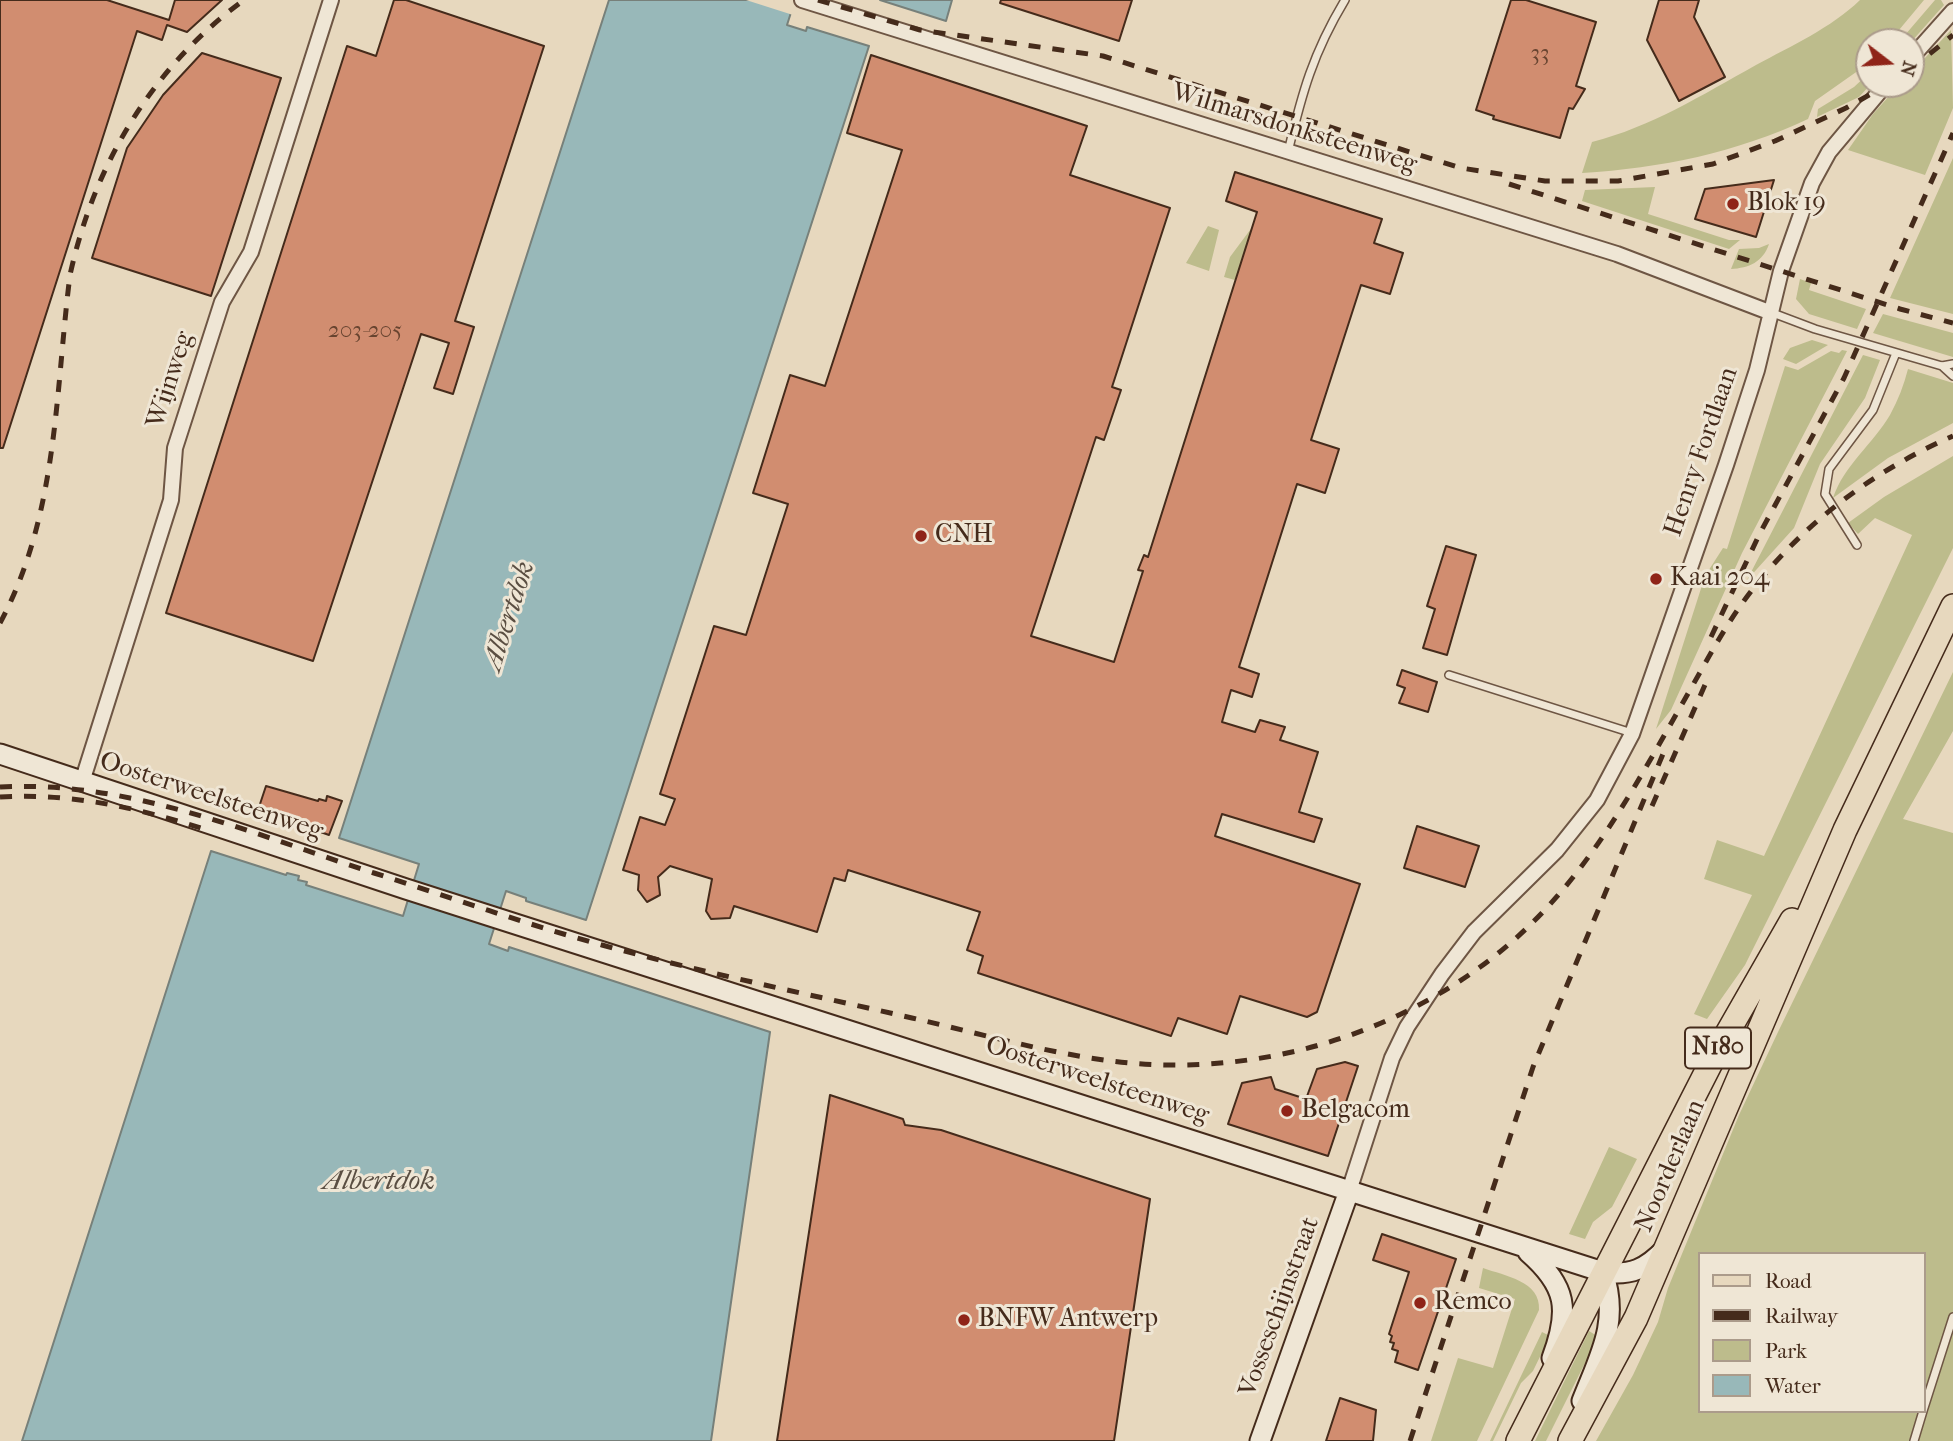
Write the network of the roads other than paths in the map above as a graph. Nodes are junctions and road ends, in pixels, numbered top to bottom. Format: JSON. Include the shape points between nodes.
{"nodes":[{"id":1,"x":331,"y":0,"type":"edge"},
{"id":2,"x":802,"y":0,"type":"edge"},
{"id":3,"x":1345,"y":0,"type":"edge"},
{"id":4,"x":1953,"y":11,"type":"edge"},
{"id":5,"x":1925,"y":42,"type":"edge"},
{"id":6,"x":1874,"y":98,"type":"edge"},
{"id":7,"x":1288,"y":153,"type":"junction"},
{"id":8,"x":1769,"y":312,"type":"junction"},
{"id":9,"x":1896,"y":353,"type":"junction"},
{"id":10,"x":1953,"y":364,"type":"edge"},
{"id":11,"x":1942,"y":366,"type":"junction"},
{"id":12,"x":1953,"y":376,"type":"edge"},
{"id":13,"x":1857,"y":545,"type":"dead end"},
{"id":14,"x":1953,"y":606,"type":"edge"},
{"id":15,"x":1449,"y":675,"type":"dead end"},
{"id":16,"x":1632,"y":734,"type":"junction"},
{"id":17,"x":0,"y":754,"type":"edge"},
{"id":18,"x":82,"y":782,"type":"junction"},
{"id":19,"x":1845,"y":830,"type":"junction"},
{"id":20,"x":1349,"y":1191,"type":"junction"},
{"id":21,"x":1669,"y":1245,"type":"junction"},
{"id":22,"x":1522,"y":1247,"type":"junction"},
{"id":23,"x":1603,"y":1272,"type":"junction"},
{"id":24,"x":1953,"y":1317,"type":"edge"},
{"id":25,"x":1925,"y":1405,"type":"edge"},
{"id":26,"x":1533,"y":1407,"type":"junction"},
{"id":27,"x":1922,"y":1413,"type":"edge"},
{"id":28,"x":1260,"y":1441,"type":"edge"},
{"id":29,"x":1518,"y":1441,"type":"edge"},
{"id":30,"x":1568,"y":1441,"type":"edge"},
{"id":31,"x":1914,"y":1441,"type":"edge"}],
"edges":[{"from":1,"to":18,"type":"street","name":"Wijnweg","via":[[251,252],[222,302],[188,408],[176,448],[170,500]]},
{"from":2,"to":7,"type":"street","name":"Wilmarsdonksteenweg"},
{"from":3,"to":7,"type":"lane","via":[[1324,34],[1306,78]]},
{"from":4,"to":5,"type":"street"},
{"from":6,"to":8,"type":"street","name":"Henry Fordlaan","via":[[1829,152],[1812,183]]},
{"from":7,"to":8,"type":"street","name":"Wilmarsdonksteenweg","via":[[1617,254]]},
{"from":8,"to":9,"type":"lane"},
{"from":8,"to":16,"type":"street","name":"Henry Fordlaan","via":[[1745,407]]},
{"from":9,"to":11,"type":"lane"},
{"from":9,"to":13,"type":"lane","via":[[1882,395],[1829,469],[1826,483],[1825,494]]},
{"from":10,"to":11,"type":"lane"},
{"from":11,"to":12,"type":"lane"},
{"from":14,"to":19,"type":"main road","name":"Noorderlaan","number":"N180"},
{"from":15,"to":16,"type":"lane"},
{"from":16,"to":20,"type":"street","name":"Henry Fordlaan","via":[[1597,800],[1557,850],[1474,932],[1412,1020],[1392,1058]]},
{"from":17,"to":18,"type":"main road","name":"Oosterweelsteenweg"},
{"from":18,"to":20,"type":"main road","name":"Oosterweelsteenweg"},
{"from":19,"to":21,"type":"main road","name":"Noorderlaan","number":"N180"},
{"from":19,"to":23,"type":"main road","name":"Noorderlaan","number":"N180","via":[[1717,1051]]},
{"from":20,"to":22,"type":"main road","name":"Oosterweelsteenweg"},
{"from":20,"to":28,"type":"main road","name":"Vosseschijnstraat"},
{"from":21,"to":23,"type":"main road","name":"Oosterweelsteenweg","via":[[1642,1269],[1625,1275]]},
{"from":21,"to":30,"type":"main road","name":"Noorderlaan","number":"N180","via":[[1619,1352]]},
{"from":22,"to":23,"type":"main road","name":"Oosterweelsteenweg"},
{"from":22,"to":26,"type":"main road","via":[[1553,1275],[1563,1301],[1560,1337]]},
{"from":23,"to":26,"type":"main road","name":"Noorderlaan","number":"N180"},
{"from":23,"to":30,"type":"main road","name":"Noorderlaan","via":[[1611,1295],[1608,1333]]},
{"from":24,"to":25,"type":"lane"},
{"from":26,"to":29,"type":"main road","name":"Noorderlaan","number":"N180"},
{"from":27,"to":31,"type":"lane"}]}
